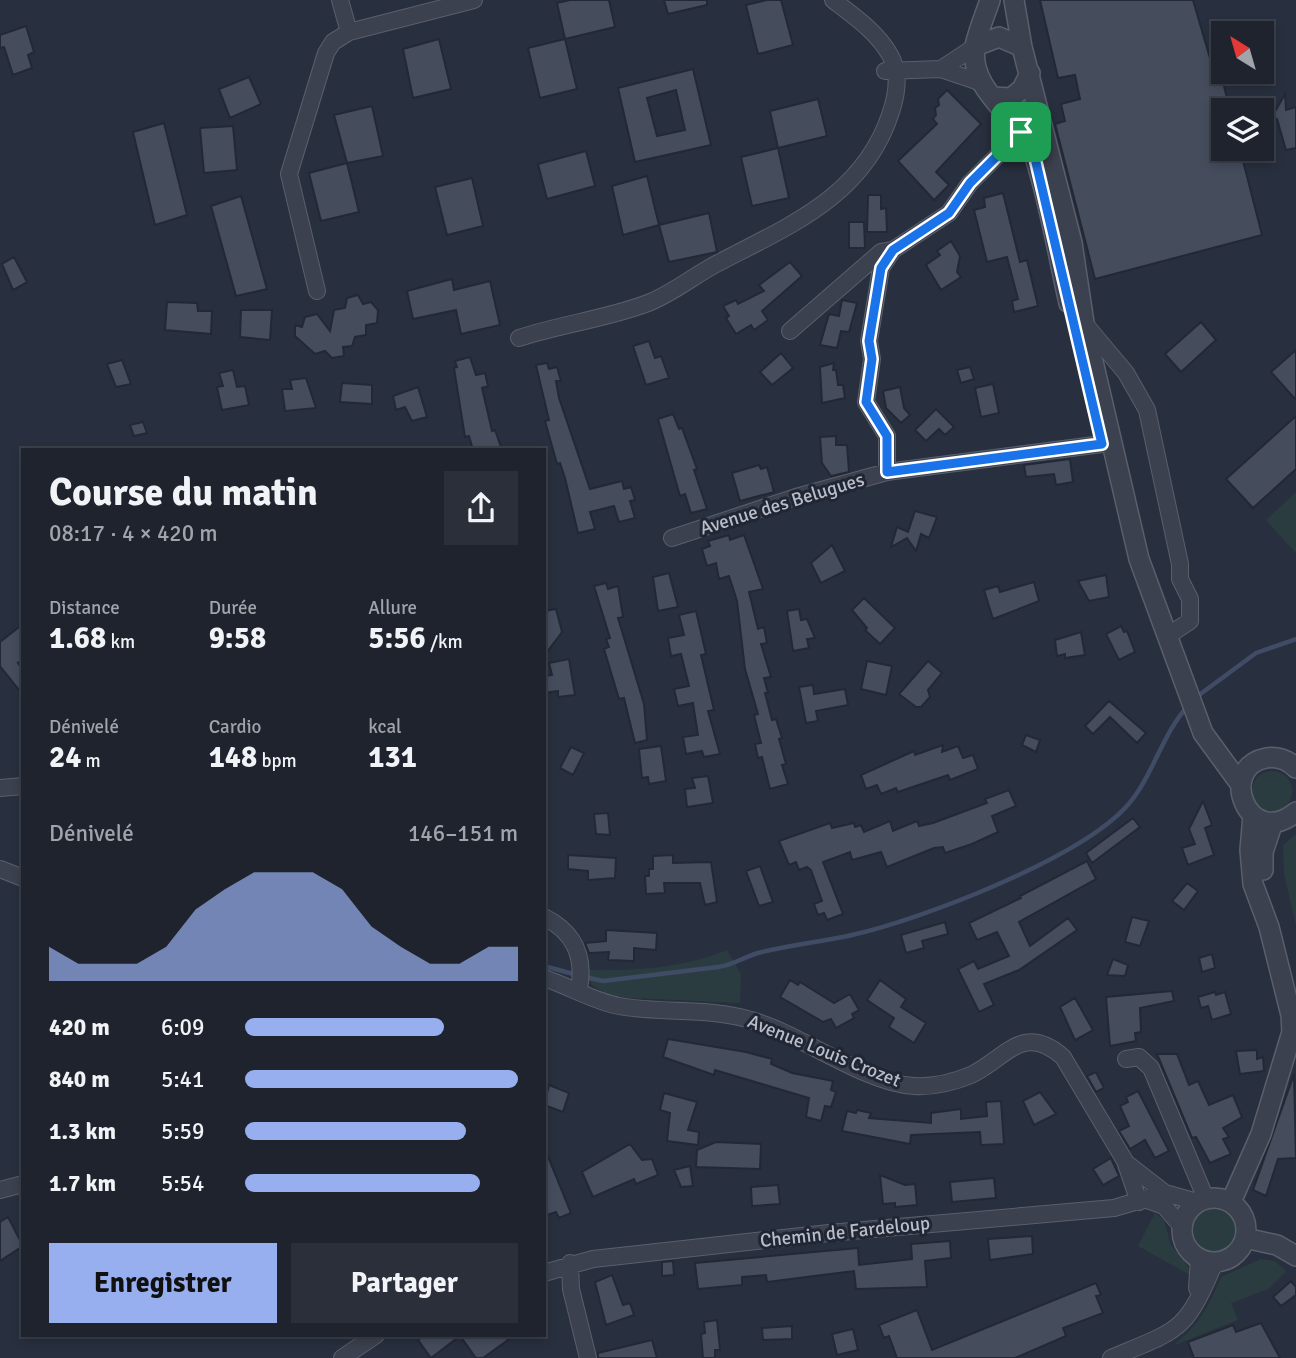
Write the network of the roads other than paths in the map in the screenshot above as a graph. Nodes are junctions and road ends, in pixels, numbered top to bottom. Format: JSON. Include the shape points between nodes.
{"nodes":[{"id":1,"x":340,"y":0,"type":"edge"},
{"id":2,"x":474,"y":0,"type":"edge"},
{"id":3,"x":833,"y":0,"type":"edge"},
{"id":4,"x":990,"y":0,"type":"edge"},
{"id":5,"x":1014,"y":0,"type":"edge"},
{"id":6,"x":349,"y":32,"type":"junction"},
{"id":7,"x":975,"y":46,"type":"junction"},
{"id":8,"x":1022,"y":47,"type":"junction"},
{"id":9,"x":941,"y":69,"type":"junction"},
{"id":10,"x":891,"y":71,"type":"junction"},
{"id":11,"x":1030,"y":73,"type":"junction"},
{"id":12,"x":987,"y":90,"type":"junction"},
{"id":13,"x":1021,"y":132,"type":"junction"},
{"id":14,"x":893,"y":250,"type":"junction"},
{"id":15,"x":317,"y":291,"type":"dead end"},
{"id":16,"x":1084,"y":323,"type":"junction"},
{"id":17,"x":790,"y":331,"type":"dead end"},
{"id":18,"x":519,"y":338,"type":"dead end"},
{"id":19,"x":1102,"y":444,"type":"junction"},
{"id":20,"x":887,"y":472,"type":"junction"},
{"id":21,"x":672,"y":538,"type":"dead end"},
{"id":22,"x":1169,"y":635,"type":"junction"},
{"id":23,"x":1182,"y":684,"type":"junction"},
{"id":24,"x":1220,"y":758,"type":"junction"},
{"id":25,"x":1252,"y":765,"type":"junction"},
{"id":26,"x":1296,"y":768,"type":"edge"},
{"id":27,"x":1241,"y":785,"type":"junction"},
{"id":28,"x":21,"y":786,"type":"edge"},
{"id":29,"x":0,"y":788,"type":"edge"},
{"id":30,"x":1296,"y":812,"type":"edge"},
{"id":31,"x":1253,"y":816,"type":"junction"},
{"id":32,"x":1273,"y":822,"type":"junction"},
{"id":33,"x":0,"y":869,"type":"edge"},
{"id":34,"x":21,"y":877,"type":"edge"},
{"id":35,"x":546,"y":919,"type":"edge"},
{"id":36,"x":1269,"y":927,"type":"junction"},
{"id":37,"x":546,"y":978,"type":"edge"},
{"id":38,"x":579,"y":979,"type":"junction"},
{"id":39,"x":1126,"y":1059,"type":"dead end"},
{"id":40,"x":1125,"y":1161,"type":"junction"},
{"id":41,"x":21,"y":1185,"type":"edge"},
{"id":42,"x":0,"y":1190,"type":"edge"},
{"id":43,"x":1165,"y":1193,"type":"junction"},
{"id":44,"x":1143,"y":1201,"type":"junction"},
{"id":45,"x":1202,"y":1201,"type":"junction"},
{"id":46,"x":1231,"y":1202,"type":"junction"},
{"id":47,"x":1182,"y":1227,"type":"junction"},
{"id":48,"x":1245,"y":1238,"type":"junction"},
{"id":49,"x":1296,"y":1256,"type":"edge"},
{"id":50,"x":1207,"y":1260,"type":"junction"},
{"id":51,"x":570,"y":1263,"type":"junction"},
{"id":52,"x":546,"y":1272,"type":"edge"},
{"id":53,"x":373,"y":1337,"type":"edge"},
{"id":54,"x":342,"y":1358,"type":"edge"},
{"id":55,"x":588,"y":1358,"type":"edge"},
{"id":56,"x":1111,"y":1358,"type":"edge"}],
"edges":[{"from":1,"to":6,"type":"street"},
{"from":2,"to":6,"type":"street"},
{"from":3,"to":10,"type":"street","via":[[876,34],[892,57]]},
{"from":4,"to":7,"type":"street"},
{"from":5,"to":8,"type":"street"},
{"from":6,"to":15,"type":"street","via":[[326,53],[289,174]]},
{"from":7,"to":8,"type":"street","via":[[999,37]]},
{"from":7,"to":9,"type":"street"},
{"from":7,"to":12,"type":"street","via":[[976,65]]},
{"from":8,"to":11,"type":"street"},
{"from":9,"to":10,"type":"street"},
{"from":9,"to":12,"type":"street"},
{"from":10,"to":18,"type":"street","via":[[896,98],[884,134],[858,176],[806,217],[649,303]]},
{"from":11,"to":12,"type":"street","via":[[1011,98]]},
{"from":11,"to":16,"type":"street","via":[[1072,243]]},
{"from":12,"to":13,"type":"street"},
{"from":13,"to":14,"type":"street","via":[[970,183],[949,213]]},
{"from":13,"to":19,"type":"street","via":[[1034,154]]},
{"from":14,"to":17,"type":"street","via":[[881,252]]},
{"from":14,"to":20,"type":"street","via":[[881,268],[875,301],[866,402],[887,436]]},
{"from":16,"to":22,"type":"street","via":[[1139,559]]},
{"from":16,"to":22,"type":"street","via":[[1126,373],[1147,410],[1180,579],[1190,599],[1190,621]]},
{"from":19,"to":20,"type":"street","name":"Avenue des Belugues"},
{"from":19,"to":23,"type":"street","via":[[1135,573]]},
{"from":20,"to":21,"type":"street","name":"Avenue des Belugues"},
{"from":22,"to":23,"type":"street"},
{"from":23,"to":24,"type":"street","via":[[1203,733]]},
{"from":24,"to":25,"type":"street"},
{"from":24,"to":27,"type":"street"},
{"from":25,"to":26,"type":"street","via":[[1277,758]]},
{"from":25,"to":27,"type":"street"},
{"from":27,"to":31,"type":"street","via":[[1242,802]]},
{"from":28,"to":29,"type":"street"},
{"from":30,"to":32,"type":"street"},
{"from":31,"to":32,"type":"street"},
{"from":31,"to":36,"type":"street","via":[[1251,867]]},
{"from":32,"to":36,"type":"street","via":[[1263,852]]},
{"from":33,"to":34,"type":"street"},
{"from":35,"to":38,"type":"street","via":[[566,930],[575,943]]},
{"from":36,"to":46,"type":"street","via":[[1291,1015],[1291,1042],[1261,1134]]},
{"from":37,"to":38,"type":"street","name":"Avenue Louis Crozet"},
{"from":38,"to":40,"type":"street","name":"Avenue Louis Crozet","via":[[619,1006],[728,1014],[755,1021],[885,1079],[912,1086],[971,1075],[1010,1048],[1028,1042],[1048,1044],[1063,1057]]},
{"from":39,"to":45,"type":"street","via":[[1139,1057],[1152,1068]]},
{"from":40,"to":43,"type":"street"},
{"from":40,"to":44,"type":"street"},
{"from":41,"to":42,"type":"street"},
{"from":43,"to":44,"type":"street","name":"Chemin de Fardeloup"},
{"from":43,"to":45,"type":"street"},
{"from":44,"to":47,"type":"street","via":[[1164,1206]]},
{"from":44,"to":51,"type":"street","name":"Chemin de Fardeloup","via":[[1114,1208],[829,1233]]},
{"from":45,"to":46,"type":"street"},
{"from":45,"to":47,"type":"street","via":[[1184,1217]]},
{"from":46,"to":48,"type":"street","via":[[1244,1218]]},
{"from":47,"to":50,"type":"street","via":[[1185,1245]]},
{"from":48,"to":49,"type":"street","via":[[1277,1245]]},
{"from":48,"to":50,"type":"street","via":[[1234,1255]]},
{"from":50,"to":56,"type":"street","via":[[1193,1312],[1174,1331]]},
{"from":51,"to":52,"type":"street","name":"Chemin de Fardeloup"},
{"from":51,"to":55,"type":"street","via":[[571,1289]]},
{"from":53,"to":54,"type":"street"}]}
